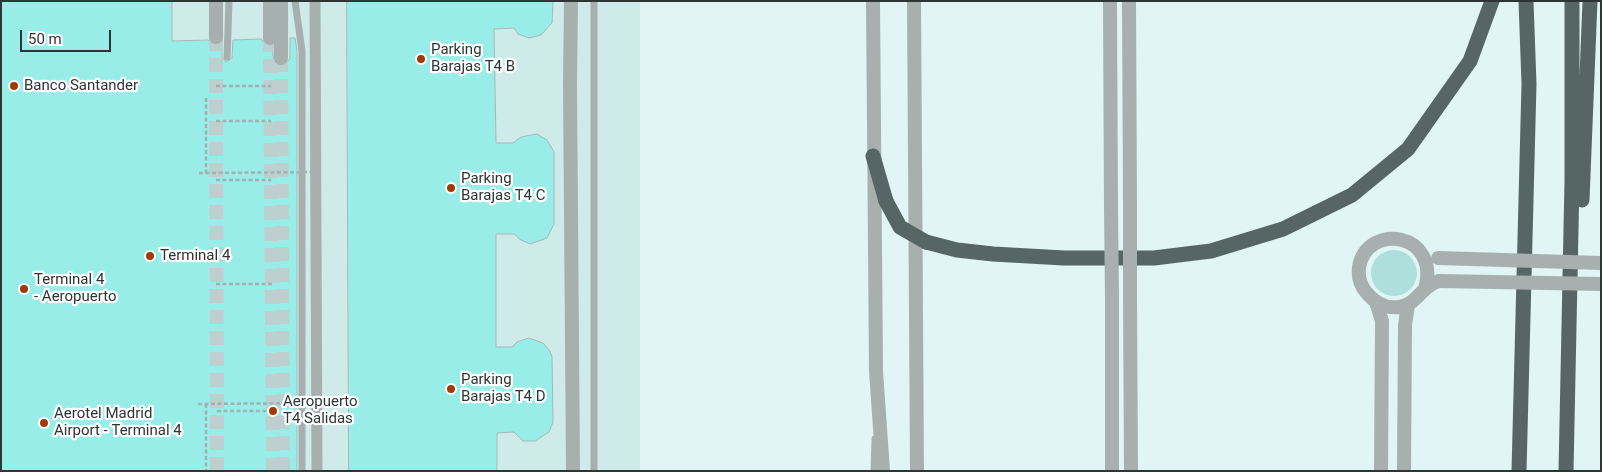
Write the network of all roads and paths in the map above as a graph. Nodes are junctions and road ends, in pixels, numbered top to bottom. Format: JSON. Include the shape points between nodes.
{"nodes":[{"id":1,"x":216,"y":1,"type":"edge"},
{"id":2,"x":229,"y":1,"type":"edge"},
{"id":3,"x":270,"y":1,"type":"edge"},
{"id":4,"x":281,"y":1,"type":"edge"},
{"id":5,"x":295,"y":1,"type":"edge"},
{"id":6,"x":315,"y":1,"type":"edge"},
{"id":7,"x":572,"y":1,"type":"edge"},
{"id":8,"x":594,"y":1,"type":"edge"},
{"id":9,"x":873,"y":1,"type":"edge"},
{"id":10,"x":914,"y":1,"type":"edge"},
{"id":11,"x":1110,"y":1,"type":"edge"},
{"id":12,"x":1129,"y":1,"type":"edge"},
{"id":13,"x":1492,"y":1,"type":"edge"},
{"id":14,"x":1526,"y":1,"type":"edge"},
{"id":15,"x":1572,"y":1,"type":"edge"},
{"id":16,"x":1590,"y":1,"type":"edge"},
{"id":17,"x":216,"y":36,"type":"tunnel mouth"},
{"id":18,"x":270,"y":38,"type":"tunnel mouth"},
{"id":19,"x":227,"y":58,"type":"dead end"},
{"id":20,"x":281,"y":58,"type":"tunnel mouth"},
{"id":21,"x":216,"y":86,"type":"dead end"},
{"id":22,"x":271,"y":86,"type":"dead end"},
{"id":23,"x":206,"y":98,"type":"dead end"},
{"id":24,"x":216,"y":121,"type":"dead end"},
{"id":25,"x":271,"y":121,"type":"dead end"},
{"id":26,"x":873,"y":156,"type":"junction"},
{"id":27,"x":316,"y":172,"type":"junction"},
{"id":28,"x":199,"y":173,"type":"dead end"},
{"id":29,"x":206,"y":173,"type":"junction"},
{"id":30,"x":216,"y":180,"type":"dead end"},
{"id":31,"x":272,"y":180,"type":"dead end"},
{"id":32,"x":1423,"y":254,"type":"junction"},
{"id":33,"x":1601,"y":263,"type":"edge"},
{"id":34,"x":216,"y":284,"type":"dead end"},
{"id":35,"x":272,"y":284,"type":"dead end"},
{"id":36,"x":1601,"y":284,"type":"edge"},
{"id":37,"x":1425,"y":289,"type":"junction"},
{"id":38,"x":1376,"y":302,"type":"junction"},
{"id":39,"x":1408,"y":305,"type":"junction"},
{"id":40,"x":876,"y":371,"type":"junction"},
{"id":41,"x":1568,"y":387,"type":"junction"},
{"id":42,"x":317,"y":403,"type":"junction"},
{"id":43,"x":198,"y":404,"type":"dead end"},
{"id":44,"x":206,"y":404,"type":"junction"},
{"id":45,"x":273,"y":411,"type":"dead end"},
{"id":46,"x":217,"y":412,"type":"dead end"},
{"id":47,"x":206,"y":471,"type":"edge"},
{"id":48,"x":302,"y":471,"type":"edge"},
{"id":49,"x":317,"y":471,"type":"edge"},
{"id":50,"x":573,"y":471,"type":"edge"},
{"id":51,"x":594,"y":471,"type":"edge"},
{"id":52,"x":874,"y":471,"type":"edge"},
{"id":53,"x":883,"y":471,"type":"edge"},
{"id":54,"x":917,"y":471,"type":"edge"},
{"id":55,"x":1112,"y":471,"type":"edge"},
{"id":56,"x":1131,"y":471,"type":"edge"},
{"id":57,"x":1381,"y":471,"type":"edge"},
{"id":58,"x":1404,"y":471,"type":"edge"},
{"id":59,"x":1519,"y":471,"type":"edge"},
{"id":60,"x":1566,"y":471,"type":"edge"}],
"edges":[{"from":1,"to":17,"type":"street"},
{"from":2,"to":19,"type":"lane"},
{"from":3,"to":18,"type":"street"},
{"from":4,"to":20,"type":"street"},
{"from":5,"to":48,"type":"lane","via":[[302,51]]},
{"from":6,"to":27,"type":"street"},
{"from":7,"to":50,"type":"street"},
{"from":8,"to":51,"type":"lane"},
{"from":9,"to":26,"type":"street"},
{"from":10,"to":54,"type":"street"},
{"from":11,"to":55,"type":"street","bridge":true},
{"from":12,"to":56,"type":"street","bridge":true},
{"from":13,"to":26,"type":"highway","bridge":true,"via":[[1470,61],[1408,149],[1352,195],[1284,229],[1211,251],[1154,258],[1064,258],[957,250],[926,242],[900,227],[886,201]]},
{"from":14,"to":59,"type":"highway","via":[[1529,84]]},
{"from":15,"to":41,"type":"highway"},
{"from":16,"to":41,"type":"highway","via":[[1579,358]]},
{"from":21,"to":22,"type":"path","bridge":true},
{"from":23,"to":29,"type":"path"},
{"from":24,"to":25,"type":"path","bridge":true},
{"from":26,"to":40,"type":"street"},
{"from":27,"to":29,"type":"path","bridge":true},
{"from":27,"to":42,"type":"street"},
{"from":28,"to":29,"type":"path","bridge":true},
{"from":30,"to":31,"type":"path","bridge":true},
{"from":32,"to":33,"type":"street","bridge":true,"via":[[1438,258]]},
{"from":32,"to":37,"type":"street","via":[[1428,272]]},
{"from":32,"to":38,"type":"street","via":[[1412,244],[1399,239],[1384,240],[1370,247],[1361,261],[1359,274],[1362,287]]},
{"from":34,"to":35,"type":"path","bridge":true},
{"from":36,"to":37,"type":"street","bridge":true,"via":[[1439,281]]},
{"from":37,"to":39,"type":"street"},
{"from":38,"to":39,"type":"street","via":[[1391,308]]},
{"from":38,"to":57,"type":"street","via":[[1382,321]]},
{"from":39,"to":58,"type":"street","via":[[1405,325]]},
{"from":40,"to":52,"type":"lane"},
{"from":40,"to":53,"type":"street"},
{"from":41,"to":60,"type":"highway"},
{"from":42,"to":44,"type":"path","bridge":true},
{"from":42,"to":49,"type":"street"},
{"from":43,"to":44,"type":"path","bridge":true},
{"from":44,"to":47,"type":"path"},
{"from":45,"to":46,"type":"path","bridge":true}]}
